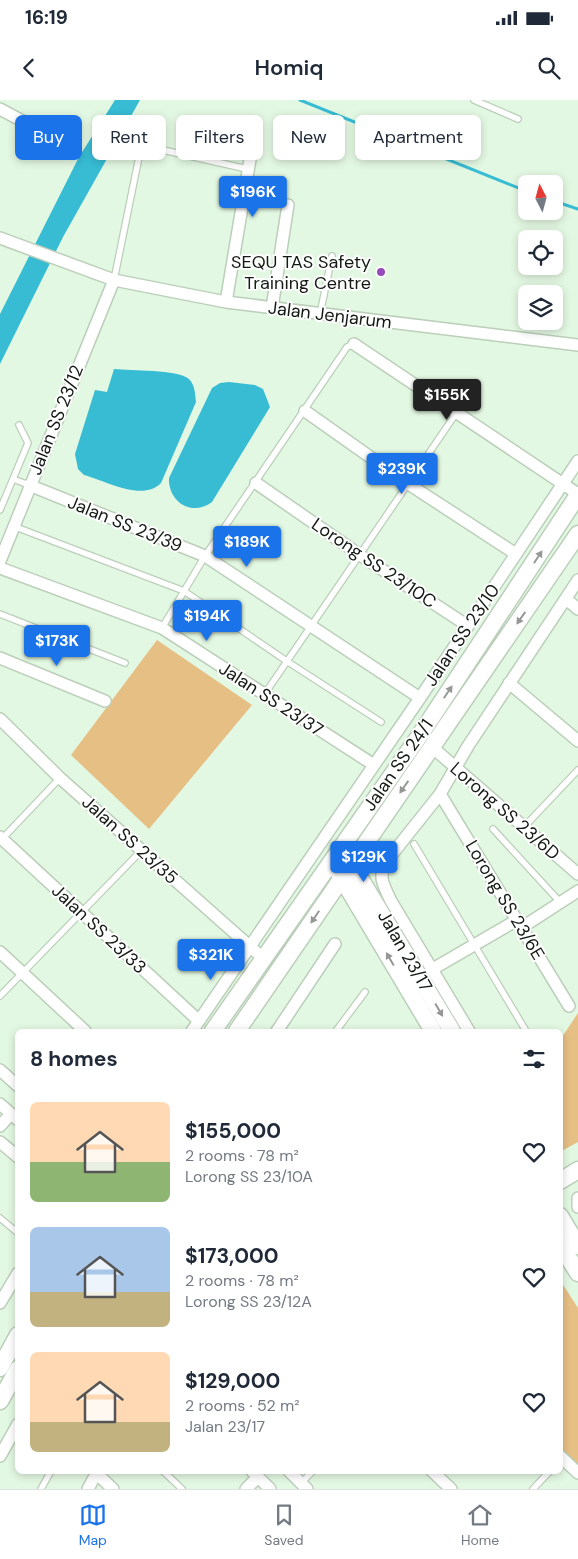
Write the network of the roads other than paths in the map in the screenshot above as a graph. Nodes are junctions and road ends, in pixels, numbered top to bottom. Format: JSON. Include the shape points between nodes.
{"nodes":[{"id":1,"x":474,"y":100,"type":"edge"},
{"id":2,"x":0,"y":109,"type":"edge"},
{"id":3,"x":15,"y":117,"type":"edge"},
{"id":4,"x":518,"y":119,"type":"dead end"},
{"id":5,"x":249,"y":160,"type":"edge"},
{"id":6,"x":247,"y":169,"type":"junction"},
{"id":7,"x":288,"y":205,"type":"dead end"},
{"id":8,"x":0,"y":238,"type":"edge"},
{"id":9,"x":332,"y":256,"type":"dead end"},
{"id":10,"x":114,"y":280,"type":"junction"},
{"id":11,"x":226,"y":302,"type":"junction"},
{"id":12,"x":272,"y":308,"type":"junction"},
{"id":13,"x":320,"y":314,"type":"junction"},
{"id":14,"x":354,"y":344,"type":"joint"},
{"id":15,"x":578,"y":345,"type":"edge"},
{"id":16,"x":305,"y":411,"type":"junction"},
{"id":17,"x":457,"y":412,"type":"junction"},
{"id":18,"x":19,"y":425,"type":"dead end"},
{"id":19,"x":578,"y":461,"type":"edge"},
{"id":20,"x":13,"y":479,"type":"junction"},
{"id":21,"x":256,"y":483,"type":"junction"},
{"id":22,"x":407,"y":483,"type":"junction"},
{"id":23,"x":564,"y":484,"type":"junction"},
{"id":24,"x":29,"y":486,"type":"junction"},
{"id":25,"x":578,"y":494,"type":"edge"},
{"id":26,"x":0,"y":510,"type":"edge"},
{"id":27,"x":13,"y":526,"type":"junction"},
{"id":28,"x":578,"y":534,"type":"edge"},
{"id":29,"x":516,"y":554,"type":"junction"},
{"id":30,"x":360,"y":555,"type":"junction"},
{"id":31,"x":205,"y":556,"type":"junction"},
{"id":32,"x":0,"y":561,"type":"edge"},
{"id":33,"x":0,"y":568,"type":"edge"},
{"id":34,"x":578,"y":580,"type":"edge"},
{"id":35,"x":184,"y":590,"type":"junction"},
{"id":36,"x":566,"y":599,"type":"junction"},
{"id":37,"x":578,"y":609,"type":"edge"},
{"id":38,"x":0,"y":614,"type":"edge"},
{"id":39,"x":468,"y":626,"type":"junction"},
{"id":40,"x":311,"y":627,"type":"junction"},
{"id":41,"x":162,"y":628,"type":"junction"},
{"id":42,"x":0,"y":658,"type":"edge"},
{"id":43,"x":288,"y":662,"type":"junction"},
{"id":44,"x":125,"y":663,"type":"dead end"},
{"id":45,"x":509,"y":683,"type":"junction"},
{"id":46,"x":263,"y":696,"type":"junction"},
{"id":47,"x":420,"y":698,"type":"junction"},
{"id":48,"x":105,"y":701,"type":"dead end"},
{"id":49,"x":0,"y":719,"type":"edge"},
{"id":50,"x":381,"y":722,"type":"dead end"},
{"id":51,"x":578,"y":741,"type":"edge"},
{"id":52,"x":432,"y":747,"type":"junction"},
{"id":53,"x":374,"y":766,"type":"junction"},
{"id":54,"x":454,"y":768,"type":"junction"},
{"id":55,"x":578,"y":770,"type":"edge"},
{"id":56,"x":60,"y":778,"type":"junction"},
{"id":57,"x":440,"y":794,"type":"junction"},
{"id":58,"x":523,"y":828,"type":"junction"},
{"id":59,"x":493,"y":829,"type":"dead end"},
{"id":60,"x":1,"y":838,"type":"edge"},
{"id":61,"x":414,"y":844,"type":"dead end"},
{"id":62,"x":340,"y":847,"type":"junction"},
{"id":63,"x":141,"y":851,"type":"junction"},
{"id":64,"x":331,"y":861,"type":"junction"},
{"id":65,"x":352,"y":862,"type":"junction"},
{"id":66,"x":578,"y":874,"type":"edge"},
{"id":67,"x":342,"y":876,"type":"junction"},
{"id":68,"x":576,"y":895,"type":"edge"},
{"id":69,"x":560,"y":902,"type":"junction"},
{"id":70,"x":82,"y":912,"type":"junction"},
{"id":71,"x":519,"y":924,"type":"junction"},
{"id":72,"x":335,"y":944,"type":"dead end"},
{"id":73,"x":475,"y":944,"type":"junction"},
{"id":74,"x":251,"y":946,"type":"junction"},
{"id":75,"x":0,"y":952,"type":"edge"},
{"id":76,"x":263,"y":958,"type":"junction"},
{"id":77,"x":431,"y":970,"type":"junction"},
{"id":78,"x":23,"y":973,"type":"junction"},
{"id":79,"x":365,"y":992,"type":"dead end"},
{"id":80,"x":0,"y":996,"type":"edge"},
{"id":81,"x":569,"y":1006,"type":"dead end"},
{"id":82,"x":199,"y":1021,"type":"junction"},
{"id":83,"x":83,"y":1029,"type":"edge"},
{"id":84,"x":193,"y":1029,"type":"edge"},
{"id":85,"x":214,"y":1029,"type":"edge"},
{"id":86,"x":238,"y":1029,"type":"edge"},
{"id":87,"x":282,"y":1029,"type":"edge"},
{"id":88,"x":337,"y":1029,"type":"edge"},
{"id":89,"x":432,"y":1029,"type":"edge"},
{"id":90,"x":451,"y":1029,"type":"edge"},
{"id":91,"x":468,"y":1029,"type":"edge"},
{"id":92,"x":525,"y":1029,"type":"edge"},
{"id":93,"x":0,"y":1070,"type":"edge"},
{"id":94,"x":15,"y":1083,"type":"edge"},
{"id":95,"x":0,"y":1104,"type":"edge"},
{"id":96,"x":14,"y":1117,"type":"edge"},
{"id":97,"x":0,"y":1126,"type":"edge"},
{"id":98,"x":0,"y":1142,"type":"edge"},
{"id":99,"x":15,"y":1154,"type":"edge"},
{"id":100,"x":578,"y":1170,"type":"edge"},
{"id":101,"x":563,"y":1179,"type":"edge"},
{"id":102,"x":578,"y":1198,"type":"edge"},
{"id":103,"x":578,"y":1207,"type":"edge"},
{"id":104,"x":0,"y":1218,"type":"edge"},
{"id":105,"x":563,"y":1221,"type":"edge"},
{"id":106,"x":15,"y":1230,"type":"edge"},
{"id":107,"x":578,"y":1246,"type":"edge"},
{"id":108,"x":563,"y":1249,"type":"edge"},
{"id":109,"x":578,"y":1273,"type":"edge"},
{"id":110,"x":15,"y":1279,"type":"edge"},
{"id":111,"x":0,"y":1303,"type":"edge"},
{"id":112,"x":15,"y":1341,"type":"edge"},
{"id":113,"x":0,"y":1368,"type":"edge"},
{"id":114,"x":15,"y":1374,"type":"edge"},
{"id":115,"x":0,"y":1401,"type":"edge"},
{"id":116,"x":15,"y":1429,"type":"edge"},
{"id":117,"x":0,"y":1456,"type":"edge"},
{"id":118,"x":563,"y":1460,"type":"edge"},
{"id":119,"x":578,"y":1473,"type":"edge"},
{"id":120,"x":49,"y":1474,"type":"edge"},
{"id":121,"x":94,"y":1474,"type":"edge"},
{"id":122,"x":97,"y":1474,"type":"edge"},
{"id":123,"x":167,"y":1474,"type":"edge"},
{"id":124,"x":255,"y":1474,"type":"edge"},
{"id":125,"x":291,"y":1474,"type":"edge"},
{"id":126,"x":311,"y":1474,"type":"edge"},
{"id":127,"x":435,"y":1474,"type":"edge"},
{"id":128,"x":547,"y":1474,"type":"edge"},
{"id":129,"x":304,"y":1486,"type":"edge"},
{"id":130,"x":41,"y":1489,"type":"edge"},
{"id":131,"x":88,"y":1489,"type":"edge"},
{"id":132,"x":113,"y":1489,"type":"edge"},
{"id":133,"x":182,"y":1489,"type":"edge"},
{"id":134,"x":246,"y":1489,"type":"edge"},
{"id":135,"x":270,"y":1489,"type":"edge"},
{"id":136,"x":451,"y":1489,"type":"edge"},
{"id":137,"x":533,"y":1489,"type":"edge"}],
"edges":[{"from":1,"to":4,"type":"lane"},
{"from":2,"to":3,"type":"street"},
{"from":5,"to":6,"type":"street"},
{"from":6,"to":10,"type":"lane","via":[[154,148],[140,152]]},
{"from":6,"to":11,"type":"street"},
{"from":7,"to":12,"type":"street"},
{"from":8,"to":10,"type":"street","name":"Jalan Jenjarum"},
{"from":9,"to":13,"type":"lane"},
{"from":10,"to":11,"type":"street","name":"Jalan Jenjarum"},
{"from":10,"to":24,"type":"street","name":"Jalan SS 23/12"},
{"from":11,"to":12,"type":"street","name":"Jalan Jenjarum"},
{"from":12,"to":13,"type":"street","name":"Jalan Jenjarum"},
{"from":13,"to":15,"type":"street","name":"Jalan Jenjarum"},
{"from":14,"to":16,"type":"lane","via":[[347,347]]},
{"from":14,"to":17,"type":"street"},
{"from":16,"to":21,"type":"lane"},
{"from":16,"to":22,"type":"street"},
{"from":17,"to":22,"type":"lane"},
{"from":17,"to":23,"type":"street"},
{"from":18,"to":20,"type":"lane","via":[[28,443]]},
{"from":19,"to":23,"type":"street","name":"Jalan SS 23/10"},
{"from":20,"to":24,"type":"lane"},
{"from":20,"to":26,"type":"lane"},
{"from":21,"to":30,"type":"street","name":"Lorong SS 23/10C"},
{"from":21,"to":31,"type":"lane"},
{"from":22,"to":29,"type":"street"},
{"from":22,"to":30,"type":"lane"},
{"from":23,"to":25,"type":"street"},
{"from":23,"to":29,"type":"street","name":"Jalan SS 23/10"},
{"from":24,"to":27,"type":"street","name":"Jalan SS 23/12"},
{"from":24,"to":31,"type":"street","name":"Jalan SS 23/39"},
{"from":62,"to":25,"type":"main road","name":"Jalan SS 24/1","one_way":true,"via":[[420,735]]},
{"from":27,"to":32,"type":"street","name":"Jalan SS 23/12"},
{"from":27,"to":35,"type":"lane"},
{"from":28,"to":52,"type":"main road","name":"Jalan SS 24/1","one_way":true},
{"from":29,"to":39,"type":"street","name":"Jalan SS 23/10"},
{"from":30,"to":39,"type":"street","name":"Lorong SS 23/10C"},
{"from":30,"to":40,"type":"lane"},
{"from":31,"to":35,"type":"lane"},
{"from":31,"to":40,"type":"street","name":"Jalan SS 23/39"},
{"from":33,"to":41,"type":"street","name":"Jalan SS 23/37"},
{"from":34,"to":36,"type":"street"},
{"from":35,"to":41,"type":"lane"},
{"from":35,"to":43,"type":"lane"},
{"from":36,"to":37,"type":"street"},
{"from":36,"to":45,"type":"street"},
{"from":38,"to":44,"type":"lane"},
{"from":39,"to":47,"type":"street","name":"Jalan SS 23/10"},
{"from":40,"to":43,"type":"lane"},
{"from":40,"to":47,"type":"street","name":"Jalan SS 23/39"},
{"from":41,"to":46,"type":"street","name":"Jalan SS 23/37"},
{"from":42,"to":48,"type":"street"},
{"from":43,"to":46,"type":"lane"},
{"from":43,"to":50,"type":"lane"},
{"from":45,"to":51,"type":"street"},
{"from":45,"to":54,"type":"street"},
{"from":46,"to":53,"type":"street","name":"Jalan SS 23/37"},
{"from":47,"to":53,"type":"street","name":"Jalan SS 23/10"},
{"from":49,"to":56,"type":"street","name":"Jalan SS 23/35"},
{"from":52,"to":54,"type":"street","name":"Lorong SS 23/6D"},
{"from":52,"to":65,"type":"main road","name":"Jalan SS 24/1","one_way":true},
{"from":53,"to":74,"type":"street","name":"Jalan SS 23/10"},
{"from":54,"to":57,"type":"street"},
{"from":54,"to":58,"type":"street","name":"Lorong SS 23/6D"},
{"from":55,"to":58,"type":"lane"},
{"from":56,"to":60,"type":"lane"},
{"from":56,"to":63,"type":"street","name":"Jalan SS 23/35"},
{"from":57,"to":71,"type":"street","name":"Lorong SS 23/6E"},
{"from":57,"to":77,"type":"street","via":[[386,862],[381,880]]},
{"from":58,"to":66,"type":"street","name":"Lorong SS 23/6D"},
{"from":59,"to":69,"type":"lane"},
{"from":60,"to":70,"type":"street","name":"Jalan SS 23/33"},
{"from":61,"to":73,"type":"lane"},
{"from":62,"to":64,"type":"main road","name":"Jalan SS 24/1"},
{"from":62,"to":65,"type":"main road","name":"Jalan 23/17"},
{"from":63,"to":70,"type":"lane"},
{"from":63,"to":74,"type":"street","name":"Jalan SS 23/35"},
{"from":64,"to":67,"type":"main road","name":"Jalan 23/17"},
{"from":64,"to":76,"type":"main road","name":"Jalan SS 24/1"},
{"from":65,"to":67,"type":"main road","name":"Jalan SS 24/1"},
{"from":65,"to":90,"type":"main road","name":"Jalan 23/17","one_way":true},
{"from":67,"to":86,"type":"main road","name":"Jalan SS 24/1","one_way":true},
{"from":89,"to":67,"type":"main road","name":"Jalan 23/17","one_way":true},
{"from":68,"to":69,"type":"street"},
{"from":69,"to":71,"type":"street"},
{"from":70,"to":78,"type":"lane"},
{"from":70,"to":82,"type":"street","name":"Jalan SS 23/33"},
{"from":71,"to":73,"type":"street"},
{"from":71,"to":81,"type":"street","name":"Lorong SS 23/6E"},
{"from":72,"to":87,"type":"street"},
{"from":73,"to":77,"type":"street"},
{"from":73,"to":92,"type":"lane"},
{"from":74,"to":76,"type":"street","name":"Jalan SS 23/35"},
{"from":74,"to":82,"type":"street","name":"Jalan SS 23/10"},
{"from":75,"to":78,"type":"street"},
{"from":76,"to":85,"type":"main road","name":"Jalan SS 24/1"},
{"from":77,"to":91,"type":"street"},
{"from":78,"to":80,"type":"lane"},
{"from":78,"to":83,"type":"street"},
{"from":79,"to":88,"type":"lane"},
{"from":82,"to":84,"type":"street","name":"Jalan SS 23/10"},
{"from":93,"to":94,"type":"street"},
{"from":95,"to":96,"type":"street"},
{"from":96,"to":97,"type":"street"},
{"from":98,"to":99,"type":"street"},
{"from":100,"to":101,"type":"main road"},
{"from":102,"to":103,"type":"street"},
{"from":104,"to":106,"type":"lane"},
{"from":105,"to":107,"type":"main road"},
{"from":108,"to":109,"type":"main road"},
{"from":110,"to":111,"type":"street"},
{"from":112,"to":113,"type":"main road"},
{"from":114,"to":115,"type":"main road"},
{"from":116,"to":117,"type":"street"},
{"from":118,"to":119,"type":"street"},
{"from":120,"to":130,"type":"lane"},
{"from":121,"to":131,"type":"street"},
{"from":122,"to":132,"type":"street"},
{"from":123,"to":133,"type":"lane"},
{"from":124,"to":134,"type":"street"},
{"from":124,"to":135,"type":"street"},
{"from":125,"to":129,"type":"street"},
{"from":126,"to":129,"type":"lane"},
{"from":127,"to":136,"type":"street"},
{"from":128,"to":137,"type":"lane"}]}
